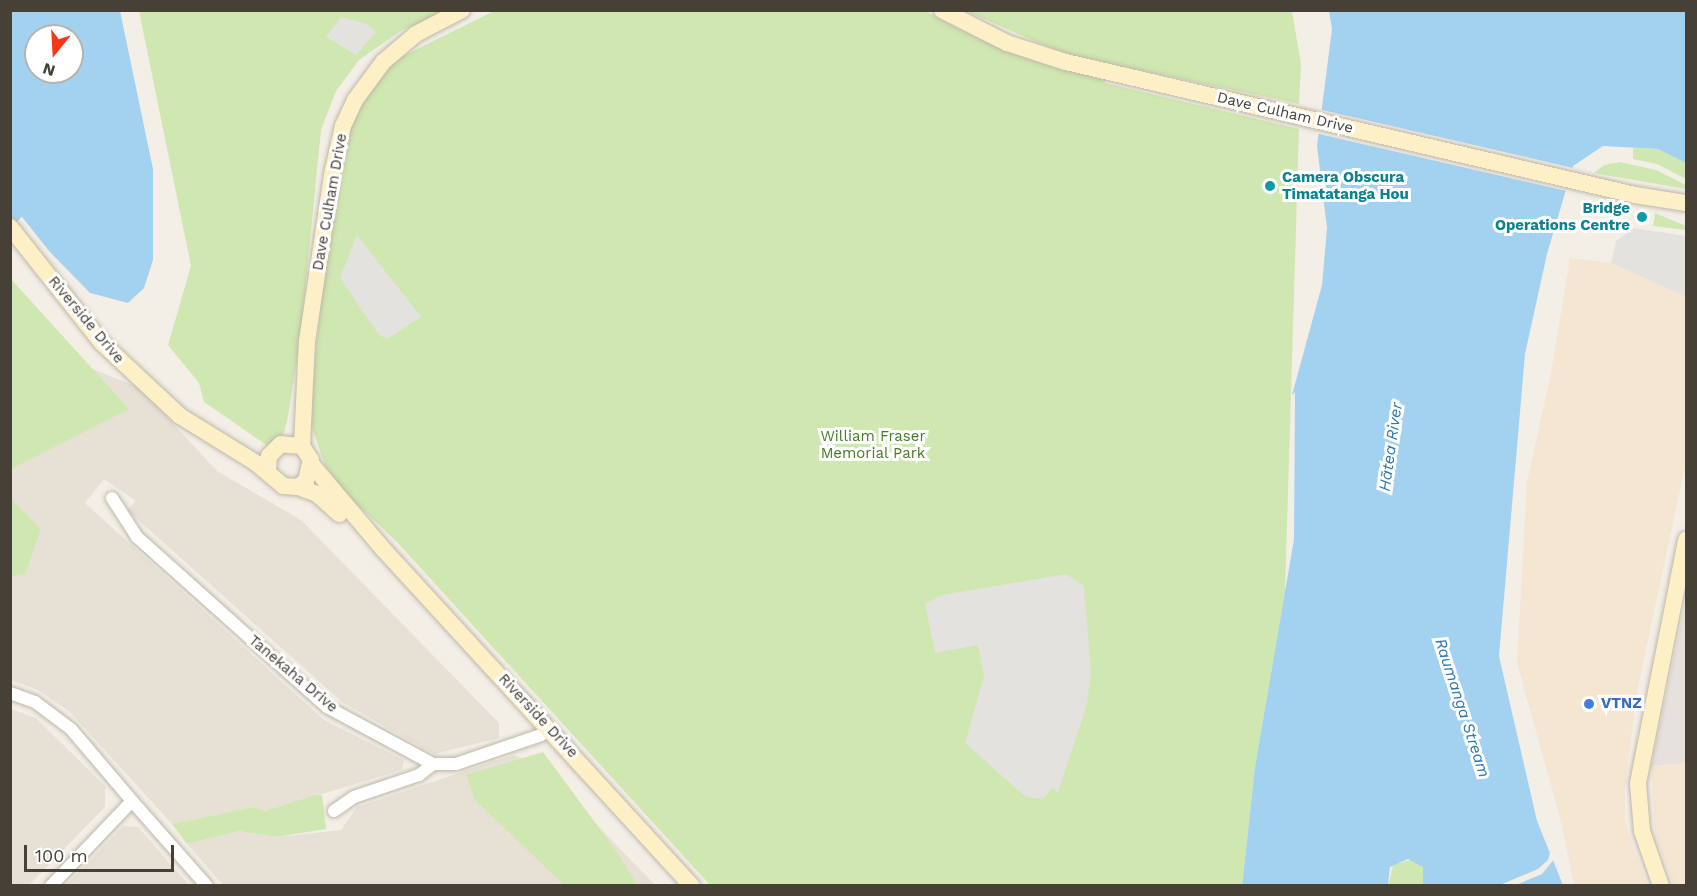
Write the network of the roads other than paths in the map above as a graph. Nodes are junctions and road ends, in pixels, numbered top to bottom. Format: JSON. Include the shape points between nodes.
{"nodes":[{"id":1,"x":462,"y":10,"type":"edge"},
{"id":2,"x":942,"y":10,"type":"edge"},
{"id":3,"x":1635,"y":195,"type":"junction"},
{"id":4,"x":1686,"y":203,"type":"edge"},
{"id":5,"x":1686,"y":214,"type":"edge"},
{"id":6,"x":12,"y":230,"type":"edge"},
{"id":7,"x":170,"y":404,"type":"junction"},
{"id":8,"x":286,"y":447,"type":"junction"},
{"id":9,"x":312,"y":465,"type":"junction"},
{"id":10,"x":268,"y":472,"type":"junction"},
{"id":11,"x":298,"y":487,"type":"junction"},
{"id":12,"x":112,"y":498,"type":"dead end"},
{"id":13,"x":1686,"y":540,"type":"edge"},
{"id":14,"x":383,"y":549,"type":"junction"},
{"id":15,"x":10,"y":693,"type":"edge"},
{"id":16,"x":548,"y":729,"type":"junction"},
{"id":17,"x":433,"y":764,"type":"junction"},
{"id":18,"x":132,"y":801,"type":"junction"},
{"id":19,"x":333,"y":812,"type":"dead end"},
{"id":20,"x":51,"y":885,"type":"edge"},
{"id":21,"x":207,"y":885,"type":"edge"},
{"id":22,"x":692,"y":885,"type":"edge"},
{"id":23,"x":1661,"y":885,"type":"edge"}],
"edges":[{"from":1,"to":8,"type":"main road","name":"Dave Culham Drive","via":[[416,34],[383,62],[348,114],[333,170],[308,341]]},
{"from":2,"to":3,"type":"main road","name":"Dave Culham Drive","via":[[1035,54]]},
{"from":3,"to":4,"type":"main road","name":"Dave Culham Drive"},
{"from":3,"to":5,"type":"main road","name":"Dave Culham Drive"},
{"from":6,"to":7,"type":"main road","name":"Riverside Drive","via":[[102,343]]},
{"from":7,"to":8,"type":"main road","name":"Riverside Drive","via":[[245,444]]},
{"from":7,"to":10,"type":"main road","name":"Riverside Drive","via":[[180,416]]},
{"from":8,"to":9,"type":"main road","name":"Riverside Drive"},
{"from":8,"to":10,"type":"main road","name":"Dave Culham Drive"},
{"from":9,"to":11,"type":"main road"},
{"from":9,"to":14,"type":"main road","name":"Riverside Drive"},
{"from":10,"to":11,"type":"main road","name":"Riverside Drive","via":[[283,486]]},
{"from":11,"to":14,"type":"main road","name":"Riverside Drive","via":[[317,494],[364,538]]},
{"from":12,"to":17,"type":"street","name":"Tanekaha Drive","via":[[138,537],[327,706]]},
{"from":13,"to":23,"type":"main road","via":[[1638,783],[1642,831]]},
{"from":14,"to":16,"type":"main road","name":"Riverside Drive"},
{"from":15,"to":18,"type":"street","via":[[46,709],[71,729]]},
{"from":16,"to":17,"type":"street","via":[[541,735],[456,764]]},
{"from":16,"to":22,"type":"main road","name":"Riverside Drive"},
{"from":17,"to":19,"type":"street","via":[[419,775],[354,797]]},
{"from":18,"to":20,"type":"street"},
{"from":18,"to":21,"type":"street"}]}
